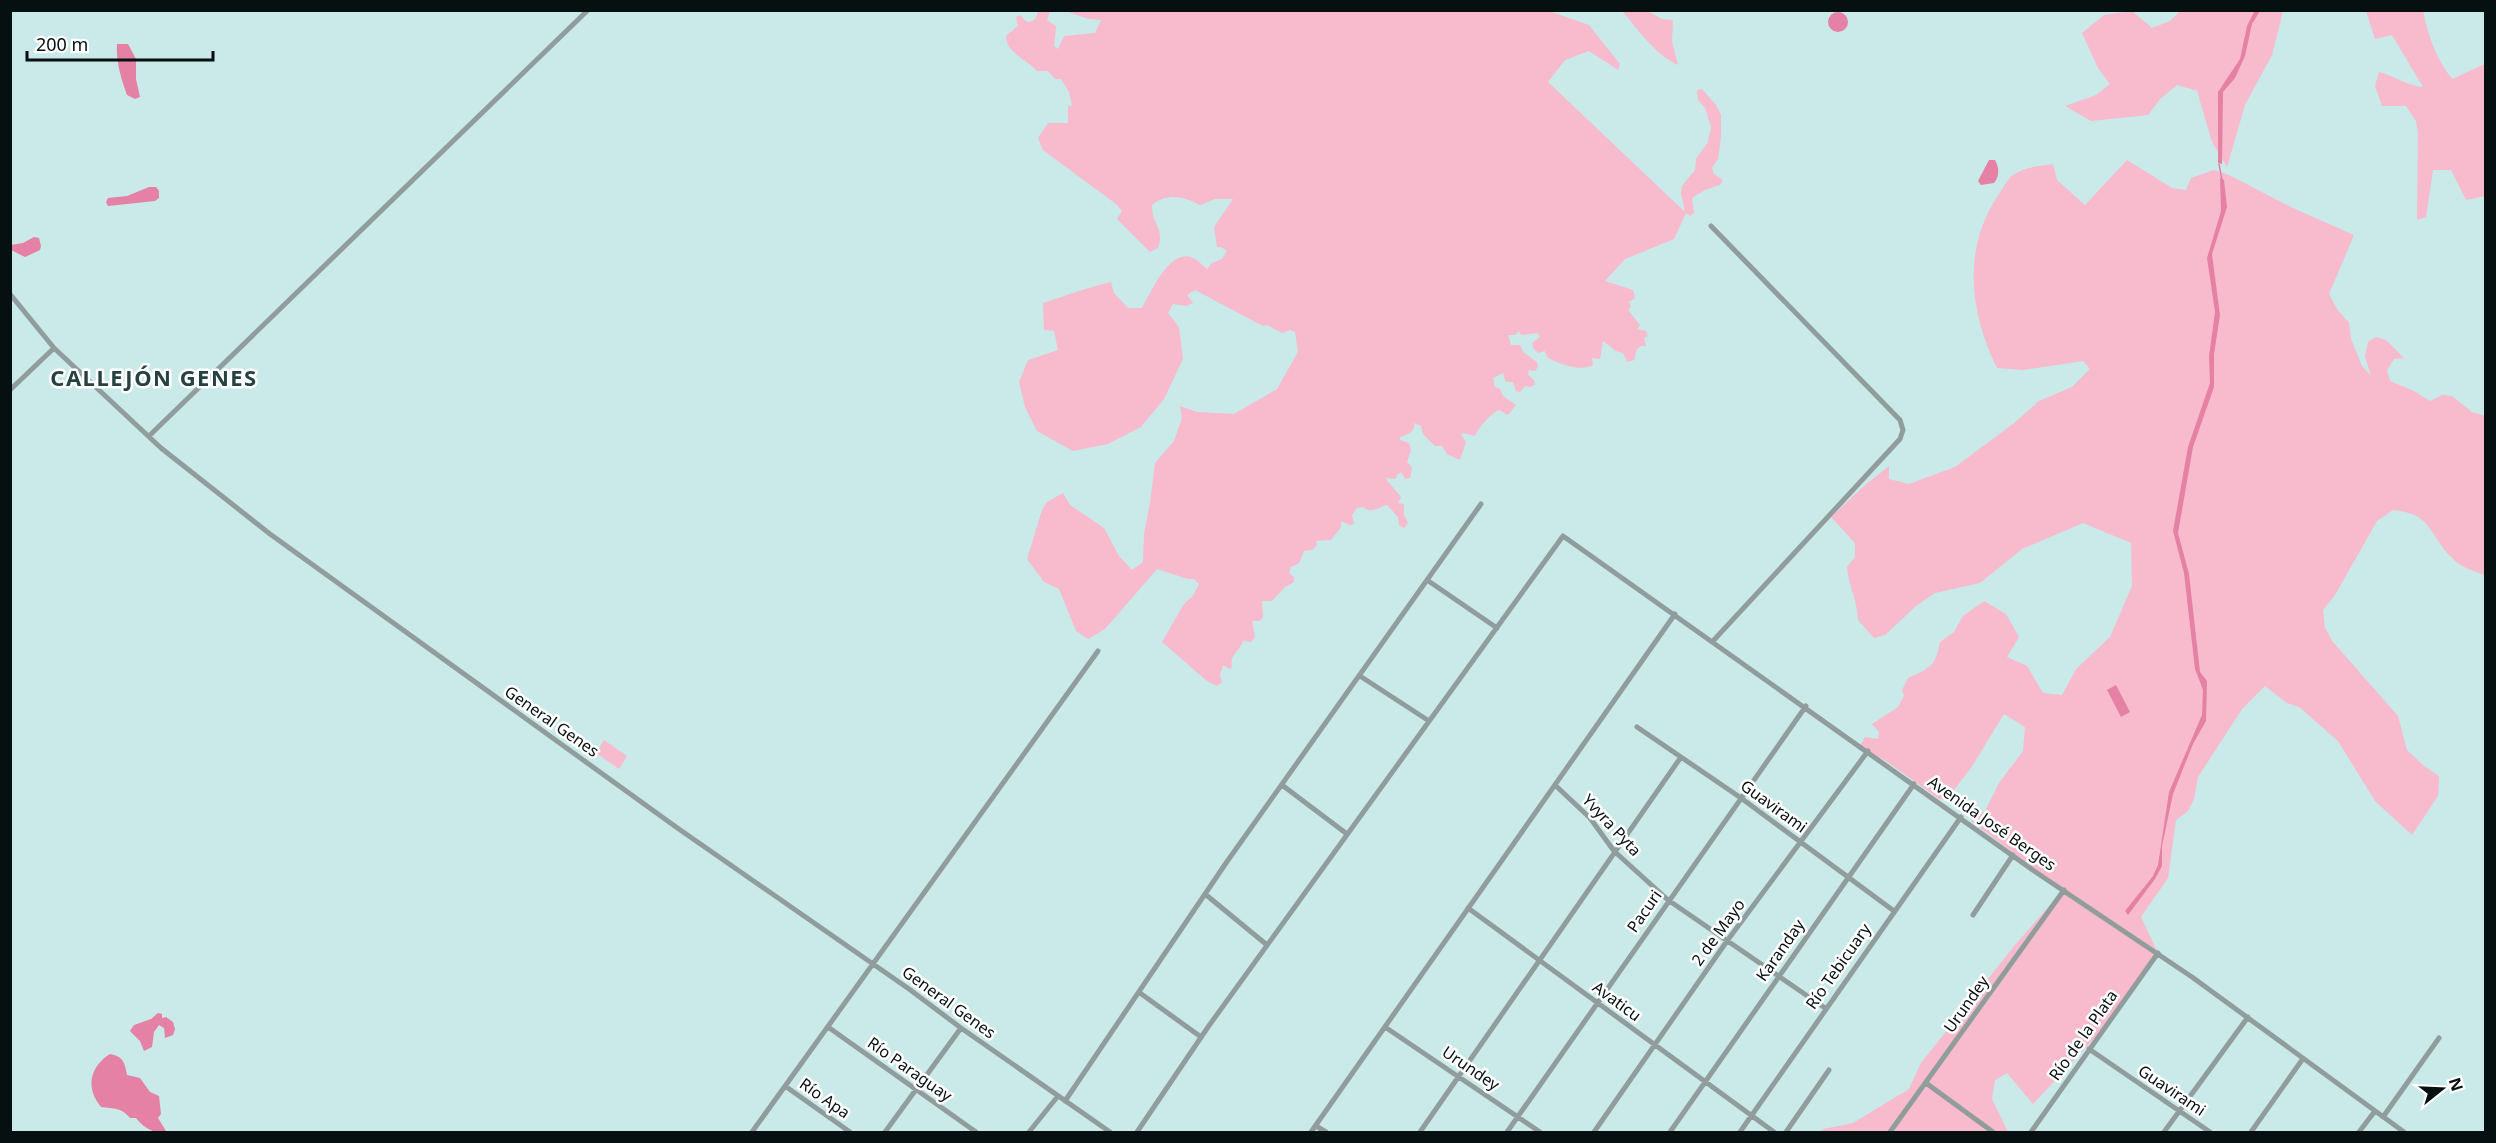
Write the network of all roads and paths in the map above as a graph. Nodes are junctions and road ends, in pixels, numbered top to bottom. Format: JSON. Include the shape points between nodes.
{"nodes":[{"id":1,"x":588,"y":10,"type":"edge"},
{"id":2,"x":1711,"y":226,"type":"dead end"},
{"id":3,"x":10,"y":294,"type":"edge"},
{"id":4,"x":54,"y":348,"type":"junction"},
{"id":5,"x":10,"y":390,"type":"edge"},
{"id":6,"x":149,"y":436,"type":"junction"},
{"id":7,"x":1481,"y":504,"type":"dead end"},
{"id":8,"x":1427,"y":580,"type":"junction"},
{"id":9,"x":1675,"y":614,"type":"junction"},
{"id":10,"x":1497,"y":628,"type":"junction"},
{"id":11,"x":1713,"y":641,"type":"junction"},
{"id":12,"x":1098,"y":651,"type":"dead end"},
{"id":13,"x":1360,"y":676,"type":"junction"},
{"id":14,"x":1806,"y":706,"type":"junction"},
{"id":15,"x":1429,"y":721,"type":"junction"},
{"id":16,"x":1637,"y":727,"type":"dead end"},
{"id":17,"x":1868,"y":751,"type":"junction"},
{"id":18,"x":1681,"y":757,"type":"junction"},
{"id":19,"x":1282,"y":784,"type":"junction"},
{"id":20,"x":1914,"y":784,"type":"junction"},
{"id":21,"x":1555,"y":785,"type":"junction"},
{"id":22,"x":1741,"y":798,"type":"junction"},
{"id":23,"x":1961,"y":817,"type":"junction"},
{"id":24,"x":1347,"y":834,"type":"junction"},
{"id":25,"x":1800,"y":842,"type":"junction"},
{"id":26,"x":1614,"y":851,"type":"junction"},
{"id":27,"x":2013,"y":855,"type":"junction"},
{"id":28,"x":1847,"y":877,"type":"junction"},
{"id":29,"x":2064,"y":890,"type":"junction"},
{"id":30,"x":1205,"y":894,"type":"junction"},
{"id":31,"x":1668,"y":900,"type":"junction"},
{"id":32,"x":1468,"y":908,"type":"junction"},
{"id":33,"x":1894,"y":910,"type":"junction"},
{"id":34,"x":1973,"y":915,"type":"dead end"},
{"id":35,"x":1727,"y":941,"type":"junction"},
{"id":36,"x":1267,"y":945,"type":"junction"},
{"id":37,"x":2158,"y":953,"type":"junction"},
{"id":38,"x":1539,"y":961,"type":"junction"},
{"id":39,"x":874,"y":964,"type":"junction"},
{"id":40,"x":1778,"y":977,"type":"junction"},
{"id":41,"x":1140,"y":993,"type":"junction"},
{"id":42,"x":1597,"y":1004,"type":"junction"},
{"id":43,"x":1825,"y":1008,"type":"junction"},
{"id":44,"x":2248,"y":1017,"type":"junction"},
{"id":45,"x":828,"y":1027,"type":"junction"},
{"id":46,"x":1385,"y":1027,"type":"junction"},
{"id":47,"x":961,"y":1028,"type":"junction"},
{"id":48,"x":1202,"y":1037,"type":"junction"},
{"id":49,"x":2439,"y":1038,"type":"dead end"},
{"id":50,"x":1655,"y":1045,"type":"junction"},
{"id":51,"x":2089,"y":1050,"type":"junction"},
{"id":52,"x":2302,"y":1060,"type":"junction"},
{"id":53,"x":1829,"y":1070,"type":"dead end"},
{"id":54,"x":1459,"y":1076,"type":"junction"},
{"id":55,"x":1706,"y":1082,"type":"junction"},
{"id":56,"x":1926,"y":1083,"type":"junction"},
{"id":57,"x":785,"y":1086,"type":"junction"},
{"id":58,"x":916,"y":1090,"type":"junction"},
{"id":59,"x":1058,"y":1096,"type":"junction"},
{"id":60,"x":1065,"y":1101,"type":"junction"},
{"id":61,"x":2180,"y":1111,"type":"junction"},
{"id":62,"x":2375,"y":1111,"type":"junction"},
{"id":63,"x":1752,"y":1115,"type":"junction"},
{"id":64,"x":1518,"y":1117,"type":"junction"},
{"id":65,"x":2383,"y":1117,"type":"junction"},
{"id":66,"x":1316,"y":1126,"type":"junction"},
{"id":67,"x":752,"y":1132,"type":"edge"},
{"id":68,"x":850,"y":1132,"type":"edge"},
{"id":69,"x":885,"y":1132,"type":"edge"},
{"id":70,"x":976,"y":1132,"type":"edge"},
{"id":71,"x":1029,"y":1132,"type":"edge"},
{"id":72,"x":1110,"y":1132,"type":"edge"},
{"id":73,"x":1137,"y":1132,"type":"edge"},
{"id":74,"x":1311,"y":1132,"type":"edge"},
{"id":75,"x":1326,"y":1132,"type":"edge"},
{"id":76,"x":1420,"y":1132,"type":"edge"},
{"id":77,"x":1508,"y":1132,"type":"edge"},
{"id":78,"x":1540,"y":1132,"type":"edge"},
{"id":79,"x":1594,"y":1132,"type":"edge"},
{"id":80,"x":1670,"y":1132,"type":"edge"},
{"id":81,"x":1740,"y":1132,"type":"edge"},
{"id":82,"x":1774,"y":1132,"type":"edge"},
{"id":83,"x":1786,"y":1132,"type":"edge"},
{"id":84,"x":1890,"y":1132,"type":"edge"},
{"id":85,"x":1993,"y":1132,"type":"edge"},
{"id":86,"x":2031,"y":1132,"type":"edge"},
{"id":87,"x":2164,"y":1132,"type":"edge"},
{"id":88,"x":2210,"y":1132,"type":"edge"},
{"id":89,"x":2252,"y":1132,"type":"edge"},
{"id":90,"x":2359,"y":1132,"type":"edge"},
{"id":91,"x":2404,"y":1132,"type":"edge"}],
"edges":[{"from":1,"to":6,"type":"street"},
{"from":2,"to":11,"type":"street","via":[[1900,420],[1903,430],[1900,439]]},
{"from":3,"to":4,"type":"street","name":"General Genes"},
{"from":4,"to":5,"type":"street"},
{"from":4,"to":6,"type":"street","name":"General Genes"},
{"from":6,"to":39,"type":"street","name":"General Genes","via":[[270,534],[371,608],[675,827]]},
{"from":7,"to":8,"type":"street"},
{"from":8,"to":10,"type":"street"},
{"from":8,"to":13,"type":"street"},
{"from":9,"to":10,"type":"street","name":"Avenida José Berges","via":[[1563,536]]},
{"from":9,"to":11,"type":"street","name":"Avenida José Berges"},
{"from":9,"to":21,"type":"street"},
{"from":10,"to":15,"type":"street"},
{"from":11,"to":14,"type":"street","name":"Avenida José Berges"},
{"from":12,"to":39,"type":"street"},
{"from":13,"to":15,"type":"street"},
{"from":13,"to":19,"type":"street"},
{"from":14,"to":17,"type":"street","name":"Avenida José Berges"},
{"from":14,"to":22,"type":"street","name":"Pacuri"},
{"from":15,"to":24,"type":"street"},
{"from":16,"to":18,"type":"street","name":"Guavirami"},
{"from":17,"to":20,"type":"street","name":"Avenida José Berges"},
{"from":17,"to":25,"type":"street","name":"2 de Mayo"},
{"from":18,"to":22,"type":"street","name":"Guavirami"},
{"from":18,"to":26,"type":"street"},
{"from":19,"to":24,"type":"street"},
{"from":19,"to":30,"type":"street"},
{"from":20,"to":23,"type":"street","name":"Avenida José Berges"},
{"from":20,"to":28,"type":"street","name":"Karanday"},
{"from":21,"to":26,"type":"street","name":"Yvyra Pyta","via":[[1590,818]]},
{"from":21,"to":32,"type":"street"},
{"from":22,"to":25,"type":"street","name":"Guavirami"},
{"from":22,"to":31,"type":"street","name":"Pacuri"},
{"from":23,"to":27,"type":"street","name":"Avenida José Berges"},
{"from":23,"to":33,"type":"street","name":"Río Tebicuary"},
{"from":24,"to":36,"type":"street"},
{"from":25,"to":28,"type":"street","name":"Guavirami"},
{"from":25,"to":35,"type":"street","name":"2 de Mayo"},
{"from":26,"to":31,"type":"street","name":"Yvyra Pyta"},
{"from":26,"to":38,"type":"street"},
{"from":27,"to":29,"type":"street","name":"Avenida José Berges"},
{"from":27,"to":34,"type":"street"},
{"from":28,"to":33,"type":"street","name":"Guavirami"},
{"from":28,"to":40,"type":"street","name":"Karanday"},
{"from":29,"to":37,"type":"street","name":"Avenida José Berges"},
{"from":29,"to":56,"type":"street","name":"Urundey"},
{"from":30,"to":36,"type":"street"},
{"from":30,"to":41,"type":"street"},
{"from":31,"to":35,"type":"street","name":"Yvyra Pyta"},
{"from":31,"to":42,"type":"street","name":"Pacuri"},
{"from":32,"to":38,"type":"street","name":"Avaticu"},
{"from":32,"to":46,"type":"street"},
{"from":33,"to":43,"type":"street","name":"Río Tebicuary"},
{"from":35,"to":40,"type":"street","name":"Yvyra Pyta"},
{"from":35,"to":50,"type":"street","name":"2 de Mayo"},
{"from":36,"to":48,"type":"street"},
{"from":37,"to":44,"type":"street","name":"Avenida José Berges"},
{"from":37,"to":51,"type":"street","name":"Río de la Plata"},
{"from":38,"to":42,"type":"street","name":"Avaticu"},
{"from":38,"to":54,"type":"street"},
{"from":39,"to":45,"type":"street"},
{"from":39,"to":47,"type":"street","name":"General Genes"},
{"from":40,"to":43,"type":"street","name":"Yvyra Pyta"},
{"from":40,"to":55,"type":"street","name":"Karanday"},
{"from":41,"to":48,"type":"street"},
{"from":41,"to":60,"type":"street"},
{"from":42,"to":50,"type":"street","name":"Avaticu"},
{"from":42,"to":64,"type":"street","name":"Pacuri"},
{"from":43,"to":63,"type":"street","name":"Río Tebicuary"},
{"from":44,"to":52,"type":"street","name":"Avenida José Berges"},
{"from":44,"to":61,"type":"street"},
{"from":45,"to":57,"type":"street"},
{"from":45,"to":58,"type":"street","name":"Río Paraguay"},
{"from":46,"to":54,"type":"street","name":"Urundey"},
{"from":46,"to":66,"type":"street"},
{"from":47,"to":58,"type":"street"},
{"from":47,"to":59,"type":"street","name":"General Genes"},
{"from":48,"to":73,"type":"street"},
{"from":49,"to":65,"type":"street"},
{"from":50,"to":55,"type":"street","name":"Avaticu"},
{"from":50,"to":79,"type":"street","name":"2 de Mayo"},
{"from":51,"to":61,"type":"street","name":"Guavirami"},
{"from":51,"to":86,"type":"street","name":"Río de la Plata"},
{"from":52,"to":62,"type":"street","name":"Avenida José Berges"},
{"from":52,"to":89,"type":"street"},
{"from":53,"to":83,"type":"street"},
{"from":54,"to":64,"type":"street","name":"Urundey"},
{"from":54,"to":76,"type":"street"},
{"from":55,"to":63,"type":"street","name":"Avaticu"},
{"from":55,"to":80,"type":"street","name":"Karanday"},
{"from":56,"to":84,"type":"street","name":"Urundey"},
{"from":56,"to":85,"type":"street"},
{"from":57,"to":67,"type":"street"},
{"from":57,"to":68,"type":"street","name":"Río Apa"},
{"from":58,"to":69,"type":"street"},
{"from":58,"to":70,"type":"street","name":"Río Paraguay"},
{"from":59,"to":60,"type":"street","name":"General Genes"},
{"from":59,"to":71,"type":"street"},
{"from":60,"to":72,"type":"street","name":"General Genes"},
{"from":61,"to":87,"type":"street"},
{"from":61,"to":88,"type":"street","name":"Guavirami"},
{"from":62,"to":65,"type":"street","name":"Avenida José Berges"},
{"from":62,"to":90,"type":"street"},
{"from":63,"to":81,"type":"street","name":"Río Tebicuary"},
{"from":63,"to":82,"type":"street","name":"Avaticu"},
{"from":64,"to":77,"type":"street","name":"Pacuri"},
{"from":64,"to":78,"type":"street","name":"Urundey"},
{"from":65,"to":91,"type":"street","name":"Avenida José Berges"},
{"from":66,"to":74,"type":"street"},
{"from":66,"to":75,"type":"street"}]}
